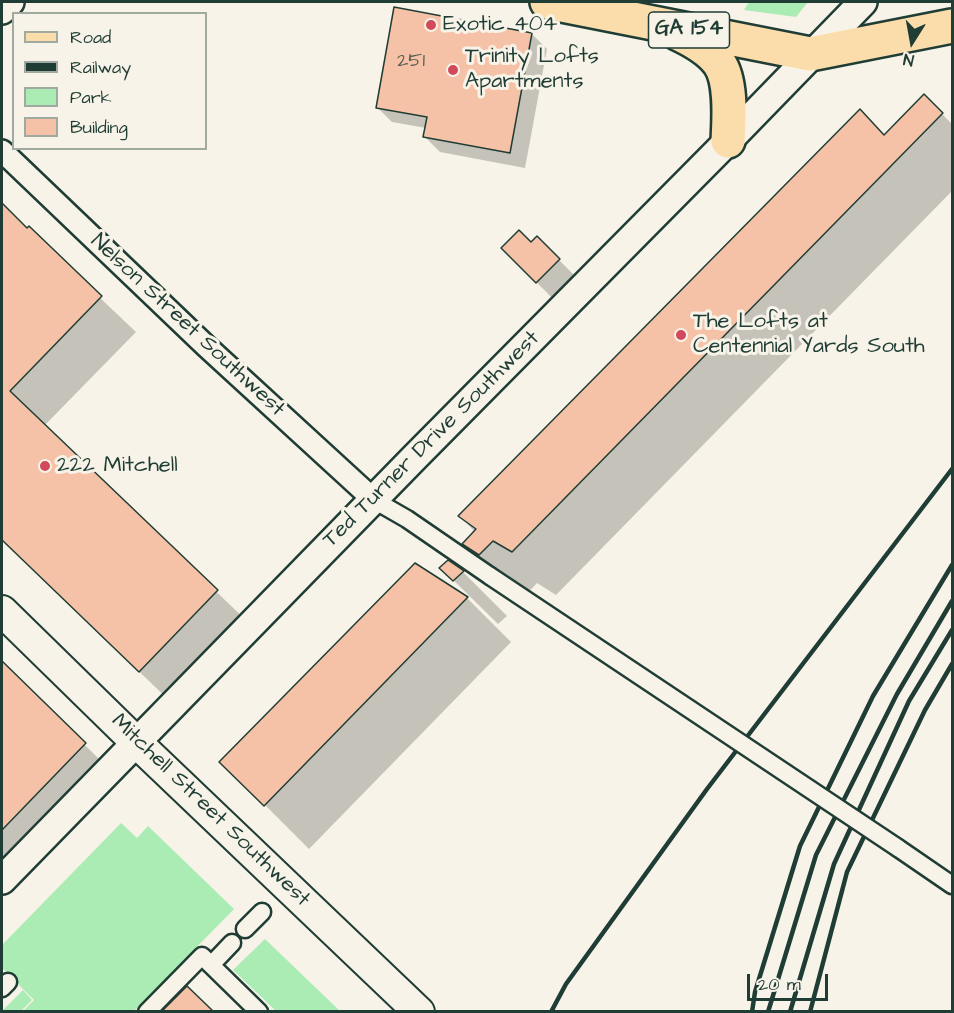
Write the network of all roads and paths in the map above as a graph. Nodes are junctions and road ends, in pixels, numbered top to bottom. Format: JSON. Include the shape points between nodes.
{"nodes":[{"id":1,"x":10,"y":2,"type":"edge"},
{"id":2,"x":547,"y":2,"type":"edge"},
{"id":3,"x":863,"y":2,"type":"edge"},
{"id":4,"x":2,"y":10,"type":"edge"},
{"id":5,"x":663,"y":25,"type":"junction"},
{"id":6,"x":952,"y":26,"type":"edge"},
{"id":7,"x":810,"y":54,"type":"junction"},
{"id":8,"x":728,"y":141,"type":"junction"},
{"id":9,"x":2,"y":151,"type":"edge"},
{"id":10,"x":374,"y":500,"type":"junction"},
{"id":11,"x":2,"y":611,"type":"edge"},
{"id":12,"x":136,"y":742,"type":"junction"},
{"id":13,"x":2,"y":880,"type":"edge"},
{"id":14,"x":952,"y":885,"type":"edge"},
{"id":15,"x":262,"y":912,"type":"dead end"},
{"id":16,"x":245,"y":929,"type":"dead end"},
{"id":17,"x":232,"y":943,"type":"dead end"},
{"id":18,"x":211,"y":964,"type":"junction"},
{"id":19,"x":147,"y":1011,"type":"edge"},
{"id":20,"x":259,"y":1011,"type":"edge"},
{"id":21,"x":419,"y":1011,"type":"edge"}],
"edges":[{"from":1,"to":4,"type":"street"},
{"from":2,"to":5,"type":"main road","number":"GA 154"},
{"from":3,"to":7,"type":"street","name":"Ted Turner Drive Southwest"},
{"from":5,"to":7,"type":"main road","number":"GA 154"},
{"from":5,"to":8,"type":"main road","via":[[698,44],[719,63],[728,92]]},
{"from":6,"to":7,"type":"main road"},
{"from":7,"to":8,"type":"street","name":"Ted Turner Drive Southwest"},
{"from":8,"to":10,"type":"street","name":"Ted Turner Drive Southwest"},
{"from":9,"to":10,"type":"street","name":"Nelson Street Southwest"},
{"from":10,"to":12,"type":"street","name":"Ted Turner Drive Southwest"},
{"from":10,"to":14,"type":"street","bridge":true},
{"from":11,"to":12,"type":"main road","name":"Mitchell Street Southwest"},
{"from":12,"to":13,"type":"street","name":"Ted Turner Drive Southwest"},
{"from":12,"to":21,"type":"main road","name":"Mitchell Street Southwest"},
{"from":15,"to":16,"type":"street"},
{"from":17,"to":18,"type":"street"},
{"from":18,"to":19,"type":"street","via":[[202,956]]},
{"from":18,"to":20,"type":"street"}]}
